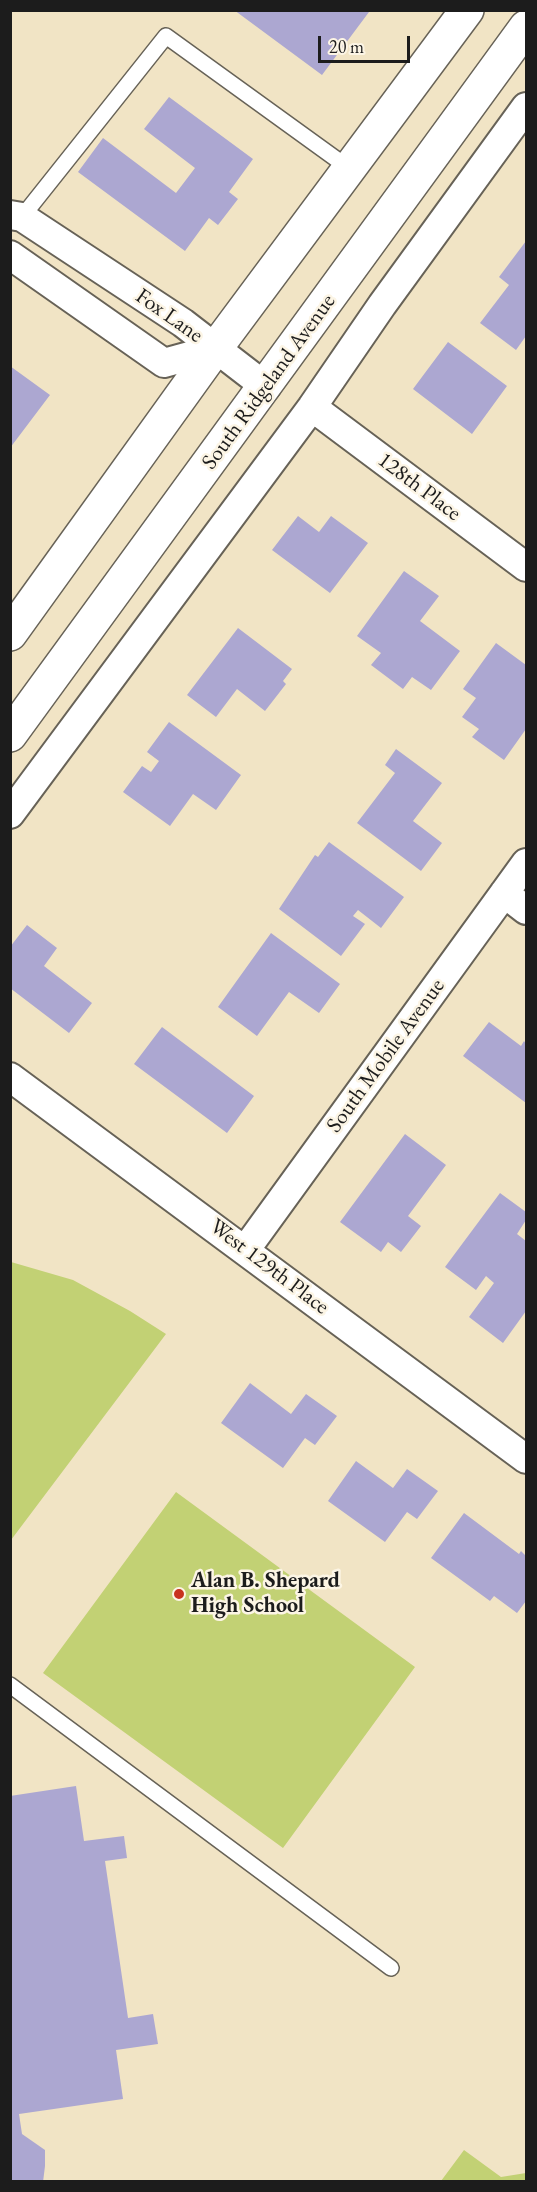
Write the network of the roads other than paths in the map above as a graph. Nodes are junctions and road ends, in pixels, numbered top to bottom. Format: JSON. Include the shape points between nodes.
{"nodes":[{"id":1,"x":467,"y":10,"type":"edge"},
{"id":2,"x":526,"y":27,"type":"edge"},
{"id":3,"x":526,"y":107,"type":"edge"},
{"id":4,"x":351,"y":170,"type":"junction"},
{"id":5,"x":16,"y":216,"type":"edge"},
{"id":6,"x":10,"y":255,"type":"edge"},
{"id":7,"x":215,"y":349,"type":"junction"},
{"id":8,"x":266,"y":387,"type":"junction"},
{"id":9,"x":312,"y":407,"type":"junction"},
{"id":10,"x":526,"y":567,"type":"edge"},
{"id":11,"x":10,"y":634,"type":"edge"},
{"id":12,"x":10,"y":735,"type":"edge"},
{"id":13,"x":10,"y":814,"type":"edge"},
{"id":14,"x":526,"y":863,"type":"edge"},
{"id":15,"x":515,"y":902,"type":"edge"},
{"id":16,"x":10,"y":1077,"type":"edge"},
{"id":17,"x":246,"y":1249,"type":"junction"},
{"id":18,"x":526,"y":1459,"type":"edge"},
{"id":19,"x":10,"y":1684,"type":"edge"},
{"id":20,"x":391,"y":1968,"type":"dead end"}],
"edges":[{"from":1,"to":4,"type":"main road"},
{"from":2,"to":8,"type":"main road","name":"South Ridgeland Avenue"},
{"from":3,"to":9,"type":"street"},
{"from":4,"to":5,"type":"lane","via":[[166,36]]},
{"from":4,"to":7,"type":"main road"},
{"from":5,"to":7,"type":"street","name":"Fox Lane","via":[[183,323]]},
{"from":6,"to":7,"type":"street","name":"Fox Lane","via":[[164,363]]},
{"from":7,"to":8,"type":"street"},
{"from":7,"to":11,"type":"main road"},
{"from":8,"to":12,"type":"main road","name":"South Ridgeland Avenue"},
{"from":9,"to":10,"type":"street","name":"128th Place"},
{"from":9,"to":13,"type":"street"},
{"from":14,"to":15,"type":"street","name":"South Mobile Avenue"},
{"from":15,"to":17,"type":"street","name":"South Mobile Avenue"},
{"from":16,"to":17,"type":"street","name":"West 129th Place"},
{"from":17,"to":18,"type":"street","name":"West 129th Place"},
{"from":19,"to":20,"type":"lane"}]}
